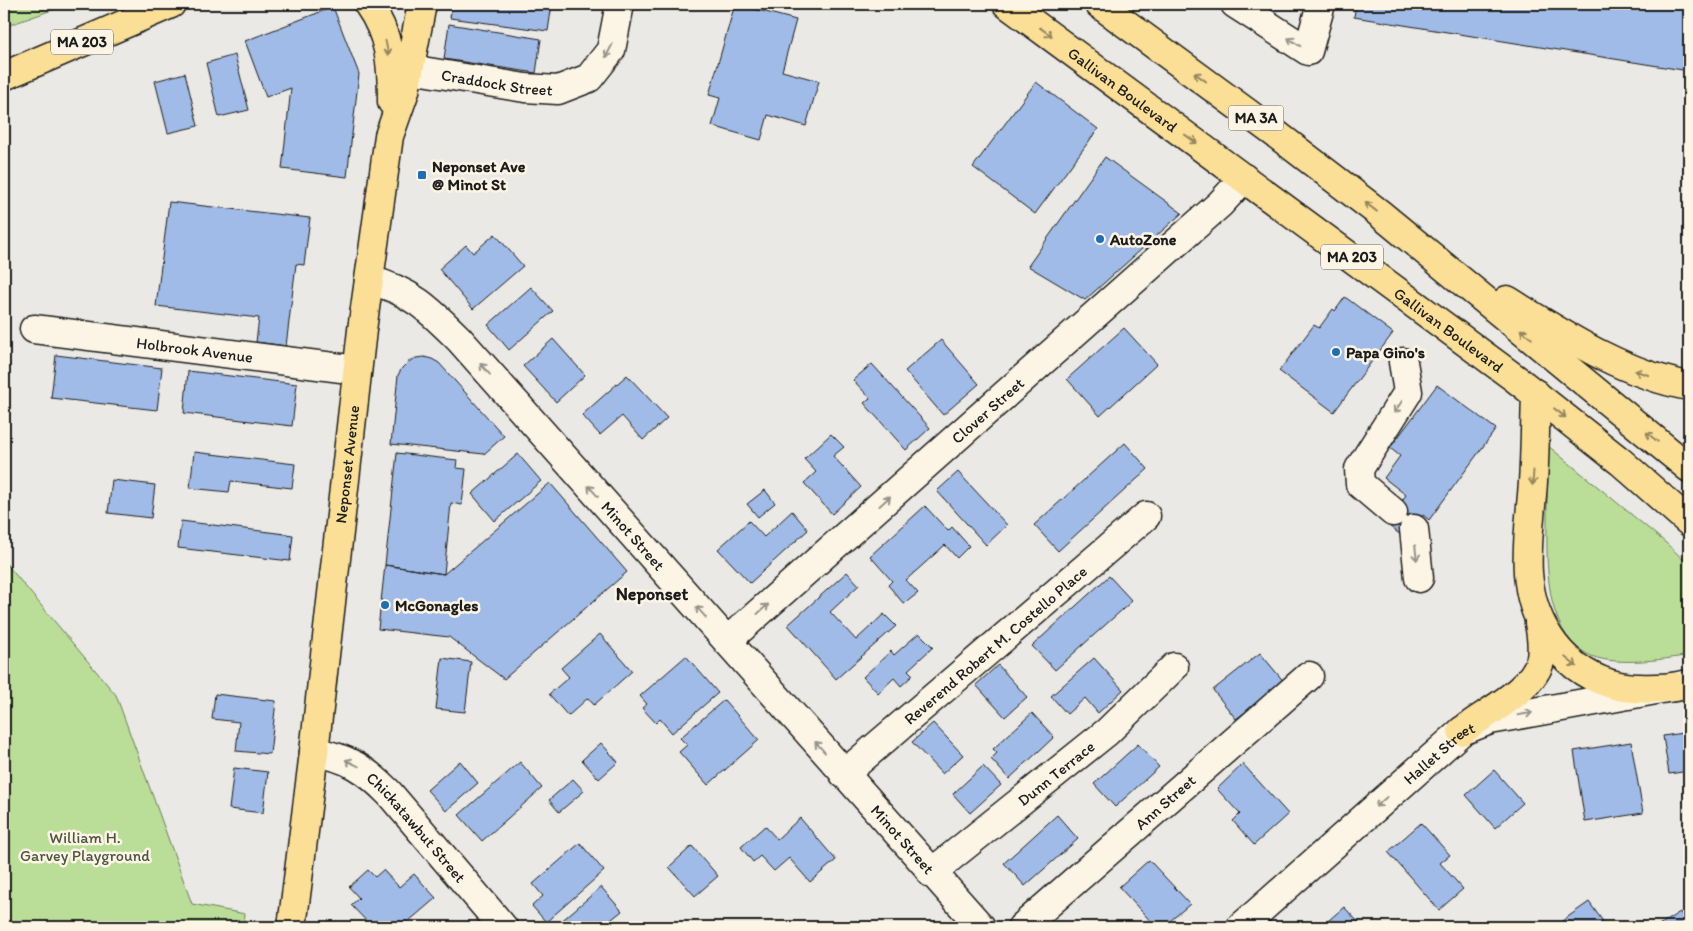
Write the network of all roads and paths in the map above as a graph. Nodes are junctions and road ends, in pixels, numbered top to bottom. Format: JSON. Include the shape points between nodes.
{"nodes":[{"id":1,"x":171,"y":4,"type":"edge"},
{"id":2,"x":368,"y":4,"type":"edge"},
{"id":3,"x":422,"y":4,"type":"edge"},
{"id":4,"x":620,"y":4,"type":"edge"},
{"id":5,"x":1007,"y":4,"type":"edge"},
{"id":6,"x":1099,"y":4,"type":"edge"},
{"id":7,"x":1235,"y":4,"type":"edge"},
{"id":8,"x":1321,"y":4,"type":"edge"},
{"id":9,"x":40,"y":59,"type":"junction"},
{"id":10,"x":4,"y":67,"type":"edge"},
{"id":11,"x":410,"y":69,"type":"junction"},
{"id":12,"x":4,"y":76,"type":"edge"},
{"id":13,"x":389,"y":136,"type":"junction"},
{"id":14,"x":1244,"y":178,"type":"junction"},
{"id":15,"x":1409,"y":238,"type":"junction"},
{"id":16,"x":369,"y":280,"type":"junction"},
{"id":17,"x":34,"y":329,"type":"dead end"},
{"id":18,"x":1403,"y":362,"type":"dead end"},
{"id":19,"x":357,"y":370,"type":"junction"},
{"id":20,"x":1689,"y":386,"type":"edge"},
{"id":21,"x":1536,"y":394,"type":"junction"},
{"id":22,"x":1689,"y":468,"type":"edge"},
{"id":23,"x":1146,"y":516,"type":"dead end"},
{"id":24,"x":1689,"y":522,"type":"edge"},
{"id":25,"x":1419,"y":578,"type":"dead end"},
{"id":26,"x":1538,"y":619,"type":"junction"},
{"id":27,"x":727,"y":641,"type":"junction"},
{"id":28,"x":1174,"y":667,"type":"dead end"},
{"id":29,"x":1309,"y":676,"type":"dead end"},
{"id":30,"x":1683,"y":686,"type":"edge"},
{"id":31,"x":1453,"y":739,"type":"junction"},
{"id":32,"x":314,"y":752,"type":"junction"},
{"id":33,"x":844,"y":774,"type":"junction"},
{"id":34,"x":932,"y":873,"type":"junction"},
{"id":35,"x":292,"y":927,"type":"edge"},
{"id":36,"x":503,"y":927,"type":"edge"},
{"id":37,"x":981,"y":927,"type":"edge"},
{"id":38,"x":1022,"y":927,"type":"edge"},
{"id":39,"x":1241,"y":927,"type":"edge"}],
"edges":[{"from":1,"to":9,"type":"main road","number":"MA 203"},
{"from":2,"to":13,"type":"main road","one_way":true,"via":[[384,31],[391,69]]},
{"from":3,"to":11,"type":"main road","name":"Neponset Avenue"},
{"from":4,"to":11,"type":"street","name":"Craddock Street","one_way":true,"via":[[611,50],[589,78],[558,90],[524,88]]},
{"from":5,"to":14,"type":"main road","name":"Gallivan Boulevard","number":"MA 203","one_way":true},
{"from":15,"to":6,"type":"main road","number":"MA 3A","one_way":true,"via":[[1276,134]]},
{"from":8,"to":7,"type":"street","one_way":true,"via":[[1308,51]]},
{"from":9,"to":10,"type":"main road","number":"MA 203"},
{"from":9,"to":12,"type":"main road"},
{"from":11,"to":13,"type":"main road","name":"Neponset Avenue"},
{"from":13,"to":16,"type":"main road","name":"Neponset Avenue"},
{"from":14,"to":21,"type":"main road","name":"Gallivan Boulevard","number":"MA 203"},
{"from":27,"to":14,"type":"street","name":"Clover Street","one_way":true,"via":[[1220,204]]},
{"from":20,"to":15,"type":"main road","number":"MA 3A","one_way":true,"via":[[1633,370],[1583,345]]},
{"from":22,"to":15,"type":"main road","one_way":true},
{"from":16,"to":19,"type":"main road","name":"Neponset Avenue"},
{"from":27,"to":16,"type":"street","name":"Minot Street","one_way":true,"via":[[452,332],[401,290]]},
{"from":17,"to":19,"type":"street","name":"Holbrook Avenue"},
{"from":18,"to":25,"type":"street","one_way":true,"via":[[1408,392],[1359,468],[1360,484],[1404,520]]},
{"from":19,"to":32,"type":"main road","name":"Neponset Avenue"},
{"from":21,"to":24,"type":"main road","name":"Gallivan Boulevard","number":"MA 203","one_way":true},
{"from":21,"to":26,"type":"main road","one_way":true,"via":[[1528,573]]},
{"from":23,"to":33,"type":"street","name":"Reverend Robert M. Costello Place"},
{"from":26,"to":30,"type":"main road","one_way":true,"via":[[1556,649],[1594,677],[1621,687]]},
{"from":26,"to":31,"type":"main road","via":[[1542,644],[1540,658],[1528,682]]},
{"from":33,"to":27,"type":"street","name":"Minot Street","one_way":true},
{"from":28,"to":34,"type":"street","name":"Dunn Terrace","via":[[1107,732]]},
{"from":29,"to":38,"type":"street","name":"Ann Street"},
{"from":31,"to":30,"type":"street","name":"Hallet Street","one_way":true,"via":[[1498,719]]},
{"from":31,"to":39,"type":"street","name":"Hallet Street","one_way":true},
{"from":32,"to":35,"type":"main road","name":"Neponset Avenue"},
{"from":36,"to":32,"type":"street","name":"Chickatawbut Street","one_way":true,"via":[[376,780],[351,762],[331,754]]},
{"from":33,"to":34,"type":"street","name":"Minot Street"},
{"from":34,"to":37,"type":"street","name":"Minot Street"}]}
